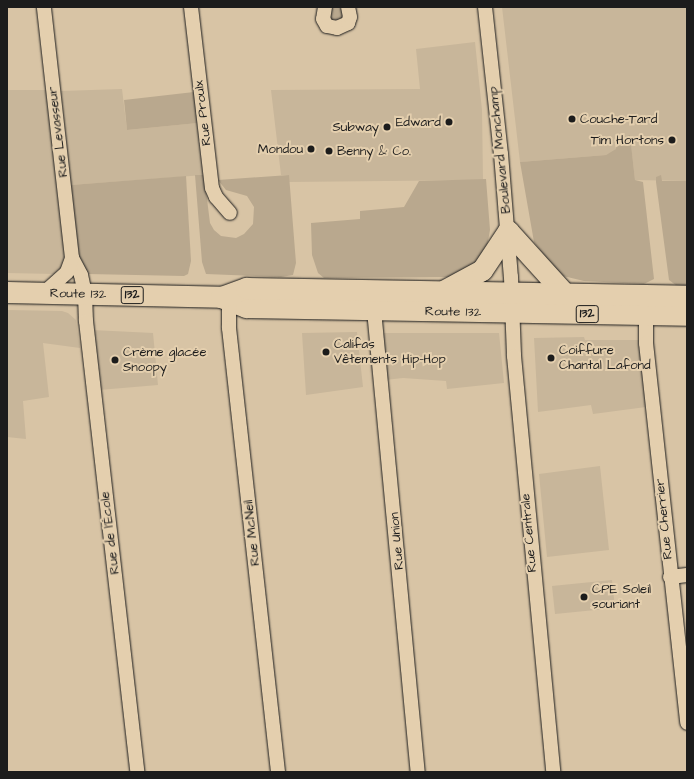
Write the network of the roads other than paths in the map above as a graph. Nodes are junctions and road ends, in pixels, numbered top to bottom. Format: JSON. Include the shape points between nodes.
{"nodes":[{"id":1,"x":44,"y":7,"type":"edge"},
{"id":2,"x":191,"y":7,"type":"edge"},
{"id":3,"x":325,"y":7,"type":"edge"},
{"id":4,"x":348,"y":7,"type":"edge"},
{"id":5,"x":485,"y":7,"type":"edge"},
{"id":6,"x":230,"y":213,"type":"dead end"},
{"id":7,"x":508,"y":231,"type":"junction"},
{"id":8,"x":72,"y":258,"type":"junction"},
{"id":9,"x":443,"y":291,"type":"junction"},
{"id":10,"x":7,"y":292,"type":"edge"},
{"id":11,"x":44,"y":293,"type":"junction"},
{"id":12,"x":564,"y":293,"type":"junction"},
{"id":13,"x":85,"y":294,"type":"junction"},
{"id":14,"x":687,"y":296,"type":"edge"},
{"id":15,"x":226,"y":297,"type":"junction"},
{"id":16,"x":512,"y":303,"type":"junction"},
{"id":17,"x":374,"y":310,"type":"junction"},
{"id":18,"x":646,"y":315,"type":"junction"},
{"id":19,"x":687,"y":315,"type":"edge"},
{"id":20,"x":687,"y":575,"type":"edge"},
{"id":21,"x":670,"y":577,"type":"junction"},
{"id":22,"x":687,"y":723,"type":"edge"},
{"id":23,"x":137,"y":772,"type":"edge"},
{"id":24,"x":278,"y":772,"type":"edge"},
{"id":25,"x":418,"y":772,"type":"edge"},
{"id":26,"x":553,"y":772,"type":"edge"}],
"edges":[{"from":1,"to":8,"type":"street","name":"Rue Levasseur"},
{"from":2,"to":6,"type":"street","name":"Rue Proulx","via":[[212,188],[216,197]]},
{"from":3,"to":4,"type":"street","via":[[323,19],[327,26],[337,28],[348,23]]},
{"from":5,"to":7,"type":"street","name":"Boulevard Monchamp"},
{"from":7,"to":9,"type":"highway","via":[[482,270]]},
{"from":7,"to":12,"type":"highway"},
{"from":7,"to":16,"type":"street","name":"Boulevard Monchamp"},
{"from":8,"to":11,"type":"street","via":[[67,272]]},
{"from":8,"to":13,"type":"street","name":"Rue Levasseur","via":[[81,275]]},
{"from":9,"to":15,"type":"highway","name":"Route 132","number":"132","via":[[246,288]]},
{"from":9,"to":16,"type":"highway","name":"Route 132","number":"132"},
{"from":10,"to":11,"type":"highway","name":"Route 132","number":"132"},
{"from":11,"to":13,"type":"highway","name":"Route 132","number":"132"},
{"from":12,"to":14,"type":"highway","name":"Route 132","number":"132"},
{"from":12,"to":16,"type":"highway","name":"Route 132","number":"132"},
{"from":13,"to":15,"type":"highway","name":"Route 132","number":"132"},
{"from":13,"to":23,"type":"street","name":"Rue de l'École"},
{"from":15,"to":17,"type":"highway","name":"Route 132","number":"132","via":[[246,307]]},
{"from":15,"to":24,"type":"street","name":"Rue McNeil"},
{"from":16,"to":17,"type":"highway","name":"Route 132","number":"132"},
{"from":16,"to":18,"type":"highway","name":"Route 132","number":"132"},
{"from":16,"to":26,"type":"street","name":"Rue Centrale","via":[[535,597]]},
{"from":17,"to":25,"type":"street","name":"Rue Union"},
{"from":18,"to":19,"type":"highway","name":"Route 132","number":"132"},
{"from":18,"to":21,"type":"street","name":"Rue Cherrier","via":[[646,343]]},
{"from":20,"to":21,"type":"street"},
{"from":21,"to":22,"type":"street","name":"Rue Cherrier"}]}
